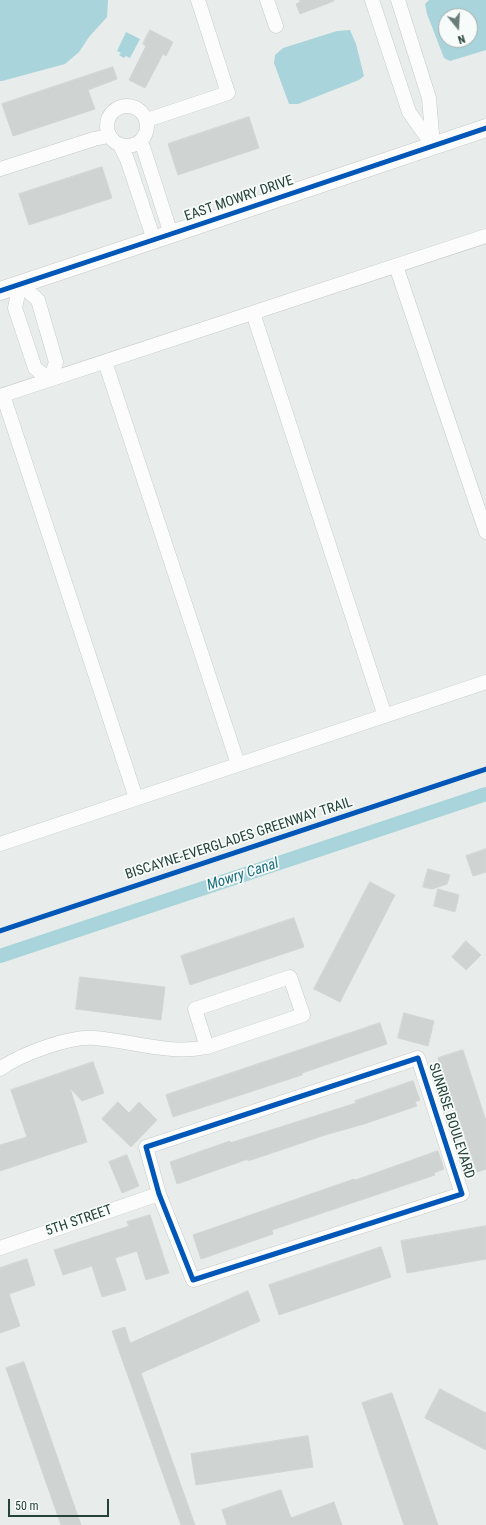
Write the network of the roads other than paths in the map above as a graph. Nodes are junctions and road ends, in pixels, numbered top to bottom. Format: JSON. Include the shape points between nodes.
{"nodes":[{"id":1,"x":198,"y":0,"type":"edge"},
{"id":2,"x":267,"y":0,"type":"edge"},
{"id":3,"x":372,"y":0,"type":"edge"},
{"id":4,"x":398,"y":0,"type":"edge"},
{"id":5,"x":276,"y":26,"type":"dead end"},
{"id":6,"x":147,"y":120,"type":"junction"},
{"id":7,"x":486,"y":128,"type":"edge"},
{"id":8,"x":108,"y":136,"type":"junction"},
{"id":9,"x":140,"y":142,"type":"junction"},
{"id":10,"x":120,"y":145,"type":"junction"},
{"id":11,"x":433,"y":146,"type":"junction"},
{"id":12,"x":0,"y":169,"type":"edge"},
{"id":13,"x":171,"y":234,"type":"junction"},
{"id":14,"x":486,"y":236,"type":"edge"},
{"id":15,"x":154,"y":240,"type":"junction"},
{"id":16,"x":396,"y":266,"type":"junction"},
{"id":17,"x":20,"y":284,"type":"junction"},
{"id":18,"x":0,"y":291,"type":"edge"},
{"id":19,"x":252,"y":313,"type":"junction"},
{"id":20,"x":47,"y":329,"type":"junction"},
{"id":21,"x":24,"y":336,"type":"junction"},
{"id":22,"x":105,"y":362,"type":"junction"},
{"id":23,"x":50,"y":380,"type":"junction"},
{"id":24,"x":2,"y":396,"type":"edge"},
{"id":25,"x":486,"y":532,"type":"edge"},
{"id":26,"x":486,"y":682,"type":"edge"},
{"id":27,"x":385,"y":716,"type":"junction"},
{"id":28,"x":238,"y":764,"type":"junction"},
{"id":29,"x":136,"y":798,"type":"junction"},
{"id":30,"x":0,"y":844,"type":"edge"},
{"id":31,"x":207,"y":1047,"type":"junction"},
{"id":32,"x":0,"y":1069,"type":"edge"},
{"id":33,"x":159,"y":1194,"type":"junction"},
{"id":34,"x":0,"y":1248,"type":"edge"}],
"edges":[{"from":1,"to":6,"type":"street","via":[[228,93]]},
{"from":2,"to":5,"type":"street"},
{"from":3,"to":11,"type":"street","via":[[409,112]]},
{"from":4,"to":11,"type":"street","via":[[429,98]]},
{"from":6,"to":8,"type":"street","via":[[139,109],[126,105],[119,107],[113,110],[106,122]]},
{"from":6,"to":9,"type":"street","via":[[146,132]]},
{"from":7,"to":11,"type":"street","name":"EAST MOWRY DRIVE"},
{"from":8,"to":10,"type":"street"},
{"from":8,"to":12,"type":"street"},
{"from":9,"to":10,"type":"street","via":[[134,145]]},
{"from":9,"to":13,"type":"street"},
{"from":10,"to":15,"type":"street"},
{"from":11,"to":13,"type":"street","name":"EAST MOWRY DRIVE"},
{"from":13,"to":15,"type":"street","name":"EAST MOWRY DRIVE"},
{"from":14,"to":16,"type":"street"},
{"from":15,"to":17,"type":"street","name":"EAST MOWRY DRIVE"},
{"from":16,"to":19,"type":"street"},
{"from":16,"to":25,"type":"street"},
{"from":17,"to":18,"type":"street","name":"EAST MOWRY DRIVE"},
{"from":17,"to":20,"type":"street","via":[[38,300]]},
{"from":17,"to":21,"type":"street","via":[[16,308]]},
{"from":19,"to":22,"type":"street"},
{"from":19,"to":27,"type":"street"},
{"from":20,"to":21,"type":"street"},
{"from":20,"to":23,"type":"street","via":[[56,362]]},
{"from":21,"to":23,"type":"street","via":[[35,368]]},
{"from":22,"to":23,"type":"street"},
{"from":22,"to":28,"type":"street"},
{"from":23,"to":24,"type":"street"},
{"from":24,"to":29,"type":"street"},
{"from":26,"to":27,"type":"street"},
{"from":27,"to":28,"type":"street"},
{"from":28,"to":29,"type":"street"},
{"from":29,"to":30,"type":"street"},
{"from":31,"to":31,"type":"street","via":[[303,1015],[290,977],[195,1009]]},
{"from":31,"to":32,"type":"street","via":[[176,1049],[84,1038],[25,1055]]},
{"from":33,"to":33,"type":"street","name":"SUNRISE BOULEVARD","via":[[146,1147],[418,1058],[462,1194],[193,1280]]},
{"from":33,"to":34,"type":"street","name":"5TH STREET"}]}
